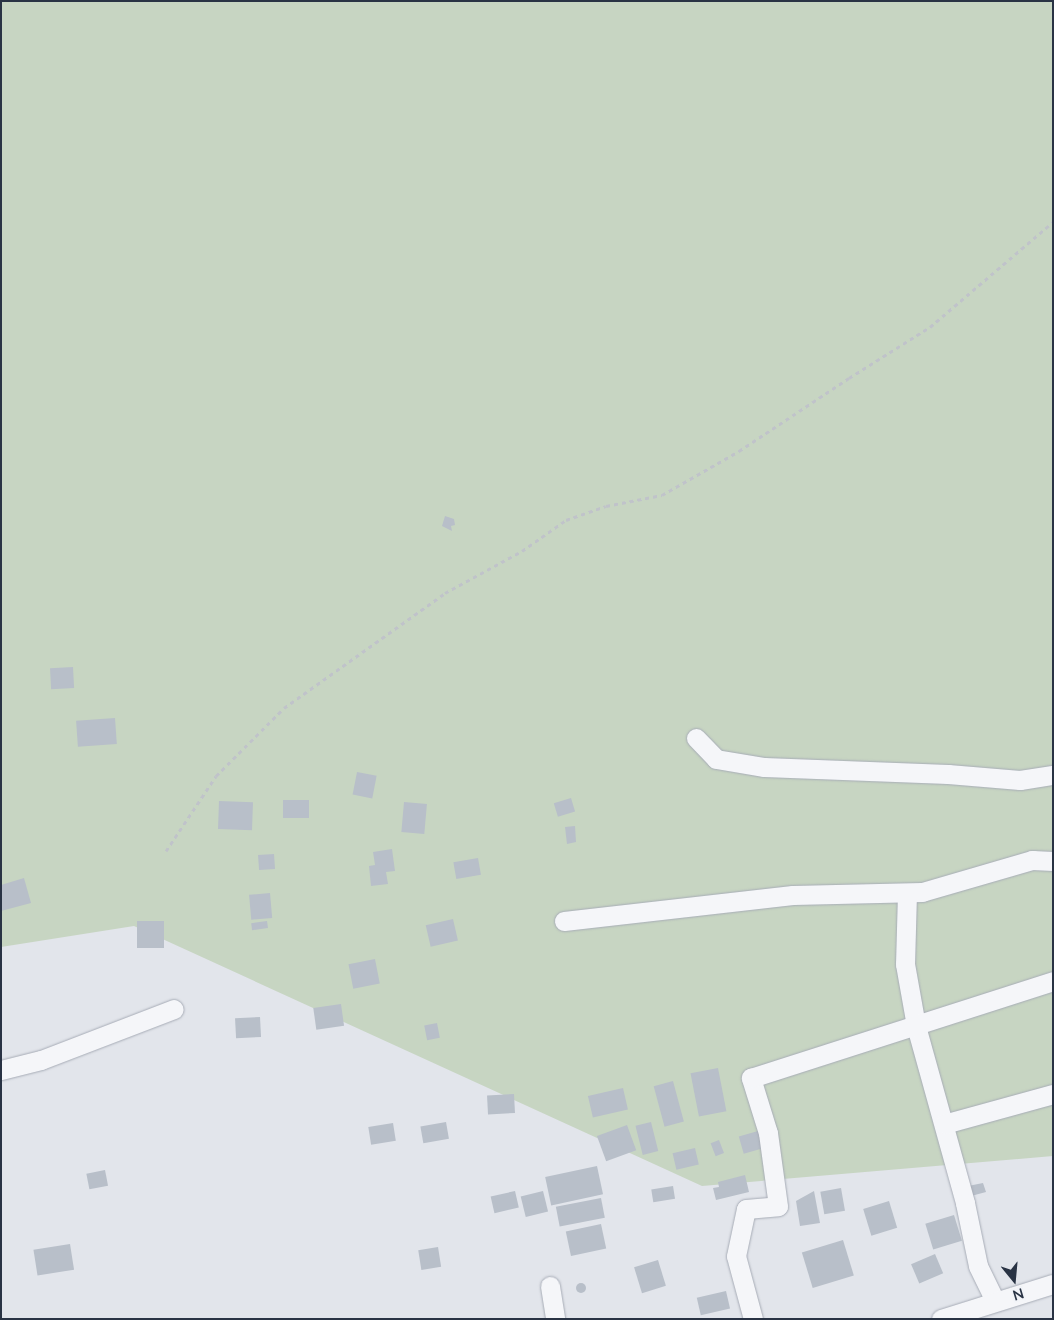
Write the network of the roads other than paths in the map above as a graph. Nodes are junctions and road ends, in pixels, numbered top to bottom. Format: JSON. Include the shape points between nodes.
{"nodes":[{"id":1,"x":696,"y":738,"type":"dead end"},
{"id":2,"x":1053,"y":775,"type":"edge"},
{"id":3,"x":1053,"y":861,"type":"edge"},
{"id":4,"x":907,"y":893,"type":"junction"},
{"id":5,"x":564,"y":921,"type":"dead end"},
{"id":6,"x":1053,"y":981,"type":"edge"},
{"id":7,"x":174,"y":1009,"type":"dead end"},
{"id":8,"x":916,"y":1026,"type":"junction"},
{"id":9,"x":1,"y":1070,"type":"edge"},
{"id":10,"x":1053,"y":1094,"type":"edge"},
{"id":11,"x":944,"y":1124,"type":"junction"},
{"id":12,"x":1053,"y":1284,"type":"edge"},
{"id":13,"x":550,"y":1286,"type":"dead end"},
{"id":14,"x":995,"y":1302,"type":"junction"},
{"id":15,"x":555,"y":1319,"type":"edge"},
{"id":16,"x":753,"y":1319,"type":"edge"},
{"id":17,"x":942,"y":1319,"type":"edge"}],
"edges":[{"from":1,"to":2,"type":"street","via":[[716,759],[764,767],[1020,780]]},
{"from":3,"to":4,"type":"street","via":[[1032,860],[922,892]]},
{"from":4,"to":5,"type":"street","via":[[793,895]]},
{"from":4,"to":8,"type":"street","via":[[905,964]]},
{"from":6,"to":8,"type":"street"},
{"from":7,"to":9,"type":"street","via":[[41,1060]]},
{"from":8,"to":11,"type":"street"},
{"from":8,"to":16,"type":"street","via":[[751,1078],[768,1133],[778,1206],[746,1209],[736,1256]]},
{"from":10,"to":11,"type":"street"},
{"from":11,"to":14,"type":"street","via":[[978,1266]]},
{"from":12,"to":14,"type":"street"},
{"from":13,"to":15,"type":"street"},
{"from":14,"to":17,"type":"street"}]}
